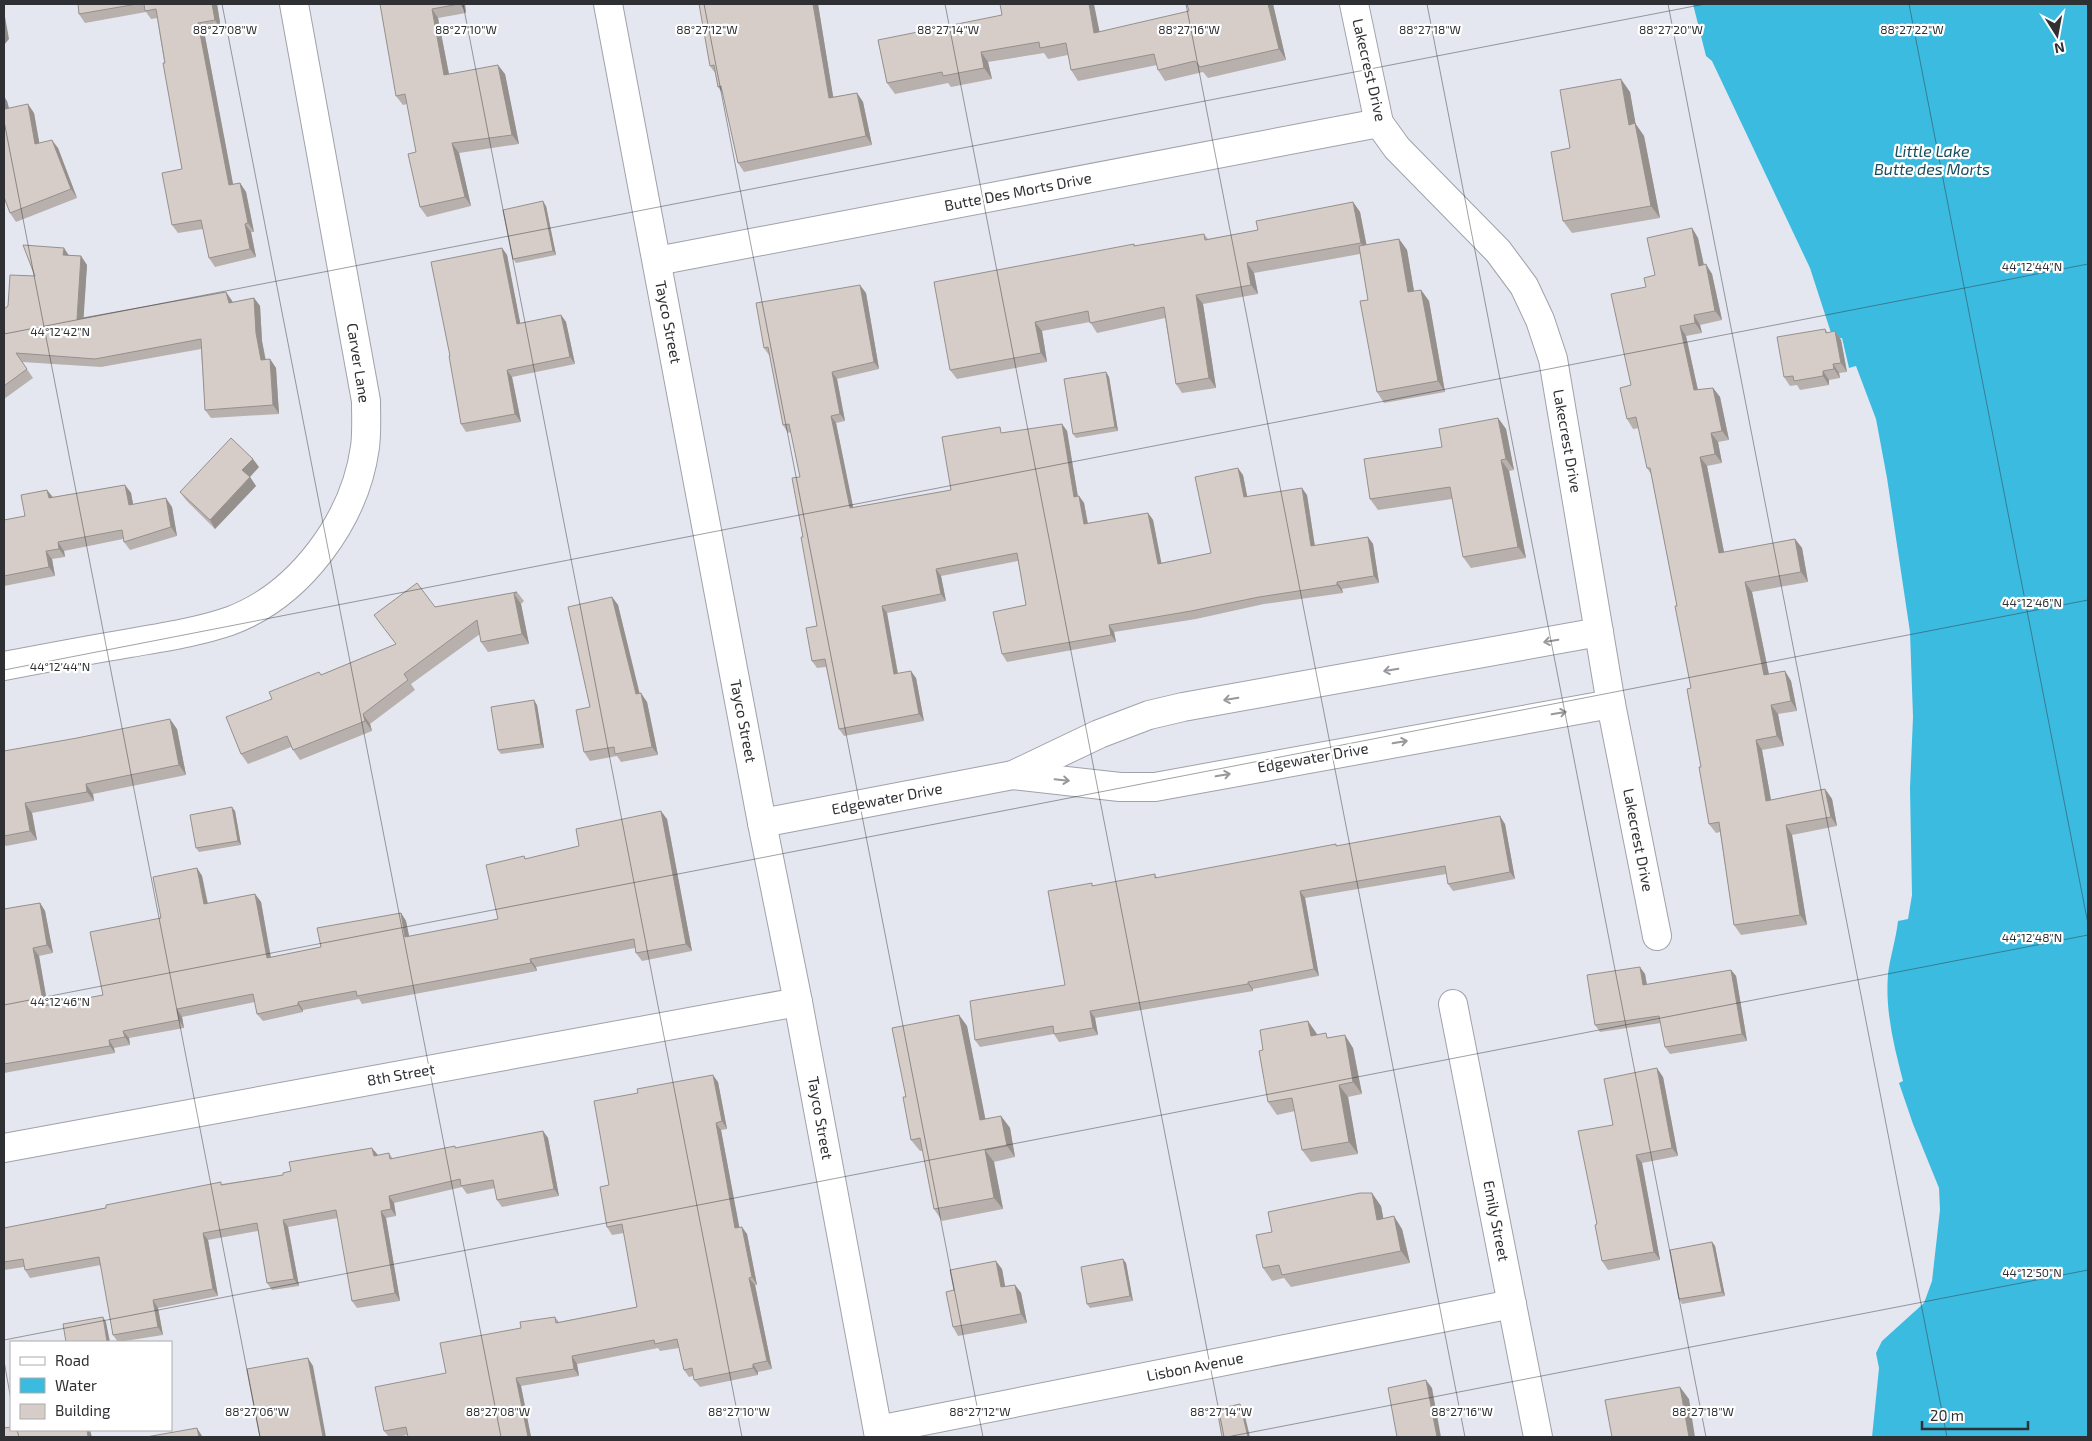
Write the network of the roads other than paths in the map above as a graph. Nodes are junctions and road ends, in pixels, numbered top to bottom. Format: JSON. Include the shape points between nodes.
{"nodes":[{"id":1,"x":294,"y":4,"type":"edge"},
{"id":2,"x":608,"y":4,"type":"edge"},
{"id":3,"x":1354,"y":4,"type":"edge"},
{"id":4,"x":1379,"y":123,"type":"junction"},
{"id":5,"x":657,"y":261,"type":"junction"},
{"id":6,"x":1599,"y":632,"type":"junction"},
{"id":7,"x":4,"y":666,"type":"edge"},
{"id":8,"x":1612,"y":704,"type":"junction"},
{"id":9,"x":1013,"y":775,"type":"junction"},
{"id":10,"x":762,"y":823,"type":"junction"},
{"id":11,"x":1657,"y":936,"type":"dead end"},
{"id":12,"x":798,"y":1002,"type":"junction"},
{"id":13,"x":1452,"y":1004,"type":"dead end"},
{"id":14,"x":4,"y":1148,"type":"edge"},
{"id":15,"x":1512,"y":1304,"type":"junction"},
{"id":16,"x":878,"y":1434,"type":"edge"},
{"id":17,"x":1538,"y":1437,"type":"edge"}],
"edges":[{"from":1,"to":7,"type":"street","name":"Carver Lane","via":[[366,401],[365,447],[345,513],[321,552],[306,569],[272,599],[231,620],[186,633]]},
{"from":2,"to":5,"type":"street","name":"Tayco Street"},
{"from":3,"to":4,"type":"street","name":"Lakecrest Drive"},
{"from":4,"to":5,"type":"street","name":"Butte Des Morts Drive"},
{"from":4,"to":6,"type":"street","name":"Lakecrest Drive","via":[[1397,148],[1498,250],[1524,286],[1540,320],[1553,359]]},
{"from":5,"to":10,"type":"street","name":"Tayco Street"},
{"from":6,"to":8,"type":"street","name":"Lakecrest Drive"},
{"from":6,"to":9,"type":"street","name":"Edgewater Drive","one_way":true,"via":[[1149,715],[1099,734]]},
{"from":9,"to":8,"type":"street","name":"Edgewater Drive","one_way":true,"via":[[1120,787],[1155,787]]},
{"from":8,"to":11,"type":"street","name":"Lakecrest Drive"},
{"from":9,"to":10,"type":"street","name":"Edgewater Drive"},
{"from":10,"to":12,"type":"street","name":"Tayco Street"},
{"from":12,"to":14,"type":"street","name":"8th Street"},
{"from":12,"to":16,"type":"street","name":"Tayco Street"},
{"from":13,"to":15,"type":"street","name":"Emily Street"},
{"from":15,"to":16,"type":"street","name":"Lisbon Avenue"},
{"from":15,"to":17,"type":"street","name":"Emily Street"}]}
